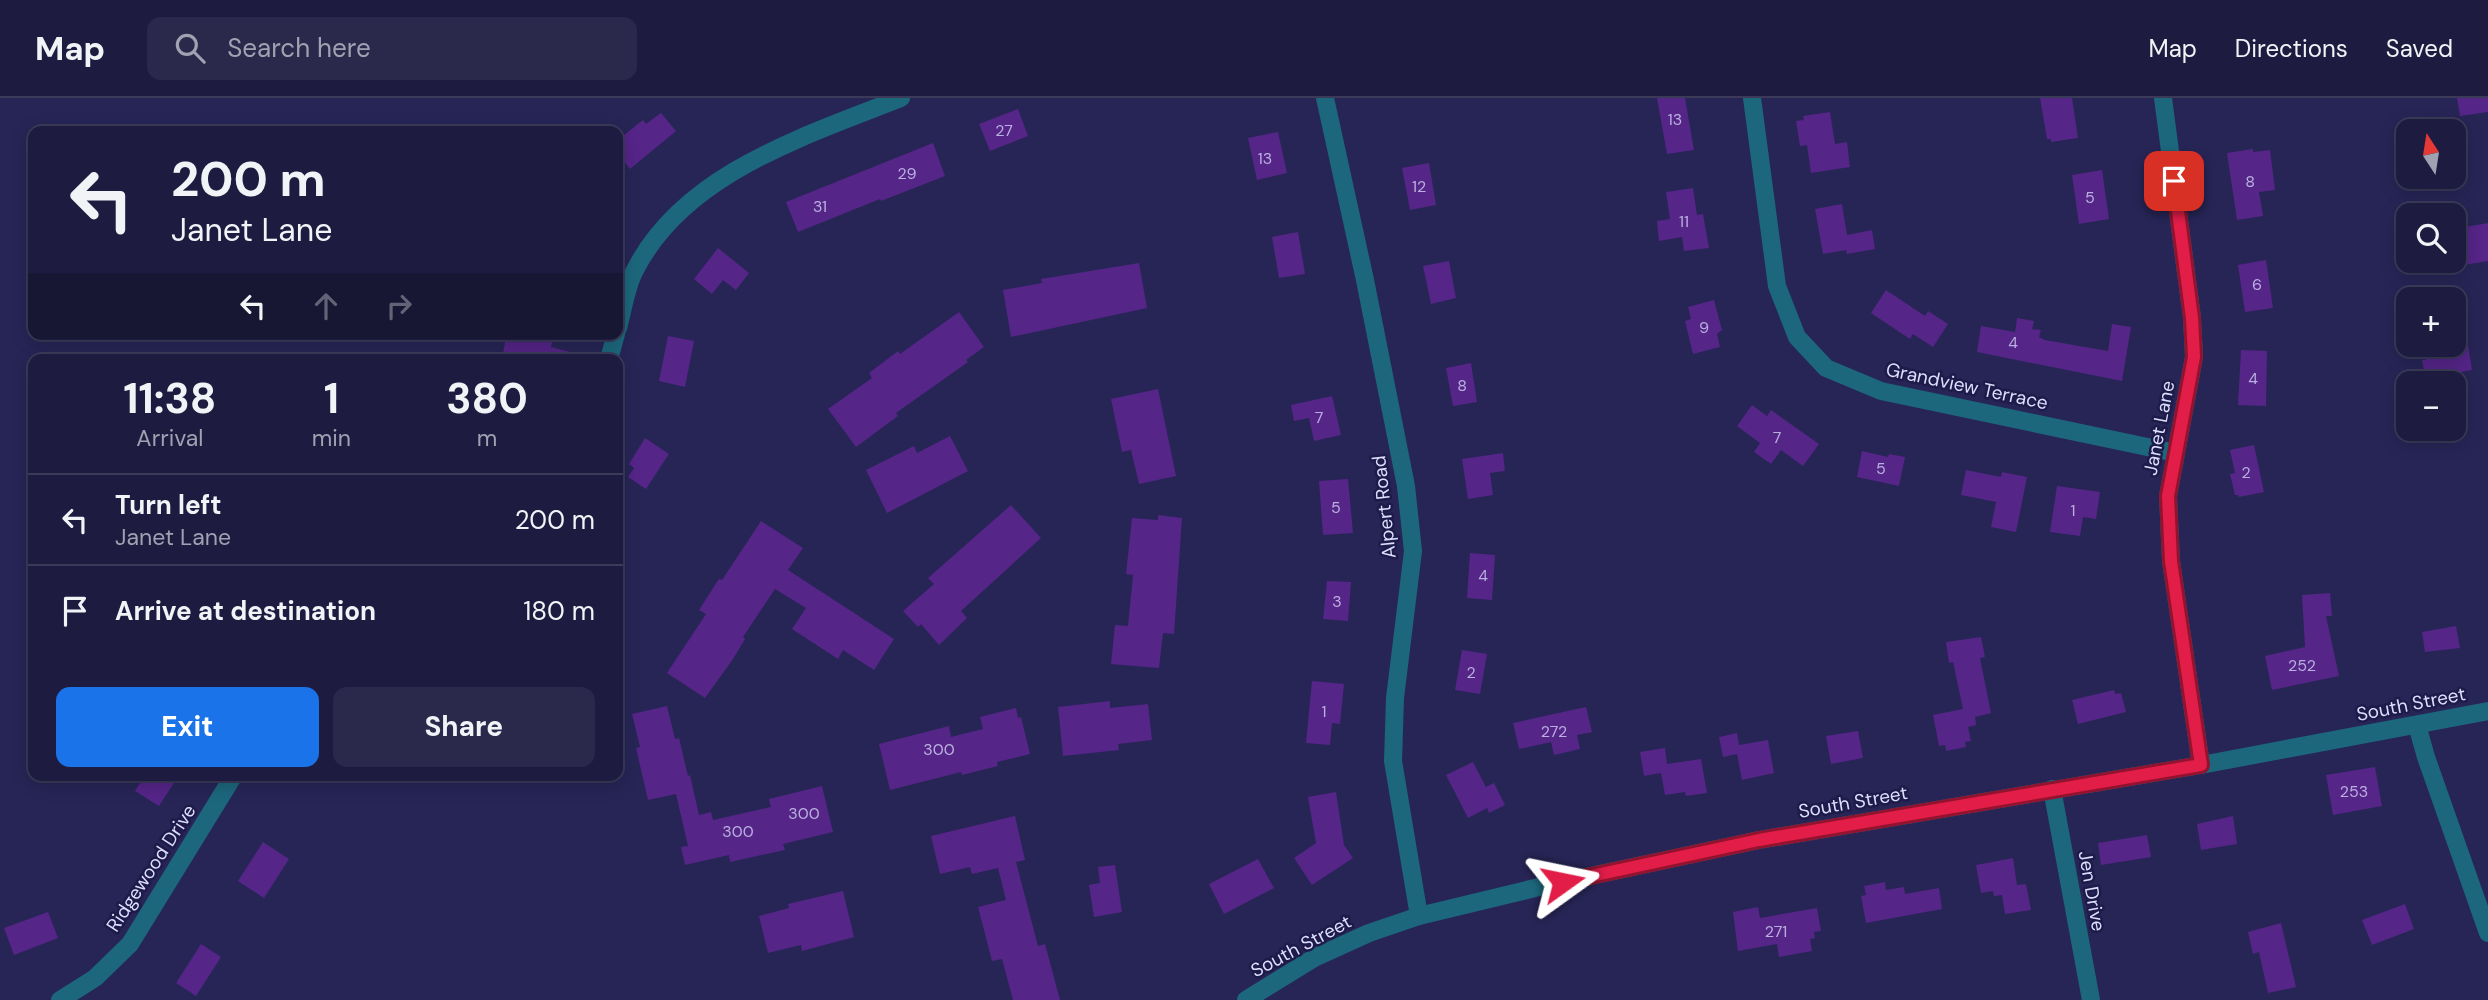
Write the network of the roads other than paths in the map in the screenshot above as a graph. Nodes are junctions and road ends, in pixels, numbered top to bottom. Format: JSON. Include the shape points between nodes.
{"nodes":[{"id":1,"x":901,"y":98,"type":"edge"},
{"id":2,"x":1325,"y":98,"type":"edge"},
{"id":3,"x":1752,"y":98,"type":"edge"},
{"id":4,"x":2163,"y":98,"type":"edge"},
{"id":5,"x":623,"y":310,"type":"edge"},
{"id":6,"x":2176,"y":453,"type":"junction"},
{"id":7,"x":2488,"y":711,"type":"edge"},
{"id":8,"x":2417,"y":725,"type":"junction"},
{"id":9,"x":2201,"y":765,"type":"junction"},
{"id":10,"x":230,"y":781,"type":"edge"},
{"id":11,"x":2052,"y":789,"type":"junction"},
{"id":12,"x":1419,"y":916,"type":"junction"},
{"id":13,"x":2488,"y":933,"type":"edge"},
{"id":14,"x":60,"y":1000,"type":"edge"},
{"id":15,"x":1246,"y":1000,"type":"edge"},
{"id":16,"x":2091,"y":1000,"type":"edge"}],
"edges":[{"from":1,"to":5,"type":"street","via":[[784,146],[708,186],[660,233],[634,272]]},
{"from":2,"to":12,"type":"street","name":"Alpert Road","via":[[1406,486],[1413,551],[1395,698],[1393,761]]},
{"from":3,"to":6,"type":"street","name":"Grandview Terrace","via":[[1777,286],[1797,337],[1826,368],[1881,391]]},
{"from":4,"to":6,"type":"street","name":"Janet Lane","via":[[2194,357]]},
{"from":6,"to":9,"type":"street","name":"Janet Lane","via":[[2168,496],[2171,561]]},
{"from":7,"to":8,"type":"street","name":"South Street"},
{"from":8,"to":9,"type":"street","name":"South Street"},
{"from":8,"to":13,"type":"street"},
{"from":9,"to":11,"type":"street","name":"South Street"},
{"from":10,"to":14,"type":"street","name":"Ridgewood Drive","via":[[130,944],[94,978]]},
{"from":11,"to":12,"type":"street","name":"South Street","via":[[1759,840]]},
{"from":11,"to":16,"type":"street","name":"Jen Drive"},
{"from":12,"to":15,"type":"street","name":"South Street","via":[[1314,958]]}]}
